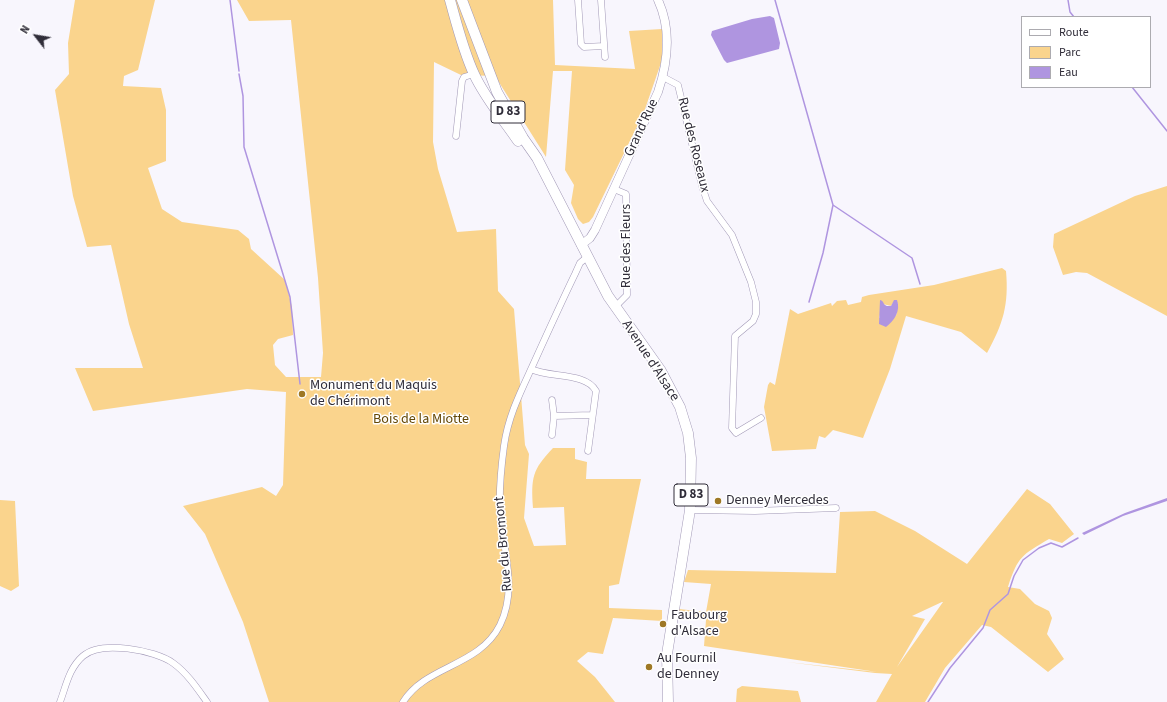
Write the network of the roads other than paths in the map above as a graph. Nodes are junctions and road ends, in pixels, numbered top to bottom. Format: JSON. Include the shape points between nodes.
{"nodes":[{"id":1,"x":450,"y":0,"type":"edge"},
{"id":2,"x":462,"y":0,"type":"edge"},
{"id":3,"x":468,"y":0,"type":"edge"},
{"id":4,"x":578,"y":0,"type":"edge"},
{"id":5,"x":601,"y":0,"type":"edge"},
{"id":6,"x":658,"y":0,"type":"edge"},
{"id":7,"x":477,"y":41,"type":"junction"},
{"id":8,"x":604,"y":46,"type":"junction"},
{"id":9,"x":605,"y":57,"type":"dead end"},
{"id":10,"x":474,"y":74,"type":"junction"},
{"id":11,"x":663,"y":77,"type":"junction"},
{"id":12,"x":456,"y":136,"type":"dead end"},
{"id":13,"x":547,"y":179,"type":"junction"},
{"id":14,"x":614,"y":189,"type":"junction"},
{"id":15,"x":581,"y":245,"type":"junction"},
{"id":16,"x":587,"y":257,"type":"junction"},
{"id":17,"x":615,"y":307,"type":"junction"},
{"id":18,"x":530,"y":369,"type":"junction"},
{"id":19,"x":552,"y":400,"type":"dead end"},
{"id":20,"x":592,"y":415,"type":"junction"},
{"id":21,"x":554,"y":416,"type":"junction"},
{"id":22,"x":761,"y":418,"type":"dead end"},
{"id":23,"x":552,"y":435,"type":"dead end"},
{"id":24,"x":588,"y":451,"type":"dead end"},
{"id":25,"x":836,"y":508,"type":"dead end"},
{"id":26,"x":690,"y":510,"type":"junction"},
{"id":27,"x":60,"y":702,"type":"edge"},
{"id":28,"x":207,"y":702,"type":"edge"},
{"id":29,"x":403,"y":702,"type":"edge"},
{"id":30,"x":668,"y":702,"type":"edge"}],
"edges":[{"from":1,"to":10,"type":"main road","number":"D 83"},
{"from":2,"to":7,"type":"main road","number":"D 83"},
{"from":3,"to":7,"type":"main road"},
{"from":4,"to":8,"type":"street","via":[[581,44],[584,47]]},
{"from":5,"to":8,"type":"street"},
{"from":6,"to":11,"type":"street","name":"Grand'Rue","via":[[666,26],[668,54]]},
{"from":7,"to":13,"type":"main road","name":"Avenue d'Alsace","number":"D 83","via":[[497,92]]},
{"from":8,"to":9,"type":"street"},
{"from":10,"to":12,"type":"street","via":[[464,77],[462,82]]},
{"from":10,"to":13,"type":"main road","name":"Avenue d'Alsace","number":"D 83","via":[[484,92]]},
{"from":11,"to":14,"type":"street","name":"Grand'Rue"},
{"from":11,"to":22,"type":"street","name":"Rue des Roseaux","via":[[678,85],[707,201],[732,235],[751,282],[756,302],[754,321],[735,336],[732,428],[736,433]]},
{"from":13,"to":15,"type":"main road","name":"Avenue d'Alsace","number":"D 83"},
{"from":14,"to":15,"type":"street","name":"Grand'Rue","via":[[595,230]]},
{"from":14,"to":17,"type":"street","name":"Rue des Fleurs","via":[[626,194],[627,295]]},
{"from":15,"to":16,"type":"main road","name":"Avenue d'Alsace","number":"D 83"},
{"from":16,"to":17,"type":"main road","name":"Avenue d'Alsace","number":"D 83"},
{"from":16,"to":18,"type":"street","name":"Rue du Bromont","via":[[580,263]]},
{"from":17,"to":26,"type":"main road","name":"Avenue d'Alsace","number":"D 83","via":[[661,371],[680,407],[691,452]]},
{"from":18,"to":20,"type":"street","via":[[585,380],[593,385],[596,391]]},
{"from":18,"to":29,"type":"street","name":"Rue du Bromont","via":[[510,415],[499,490],[510,592],[507,610],[500,626],[482,649],[417,686]]},
{"from":19,"to":21,"type":"street"},
{"from":20,"to":21,"type":"street"},
{"from":20,"to":24,"type":"street"},
{"from":21,"to":23,"type":"street"},
{"from":25,"to":26,"type":"street"},
{"from":26,"to":30,"type":"main road","name":"Avenue d'Alsace","number":"D 83","via":[[667,654]]},
{"from":27,"to":28,"type":"street","via":[[77,662],[93,650],[110,648],[151,653],[166,659],[184,673]]}]}
